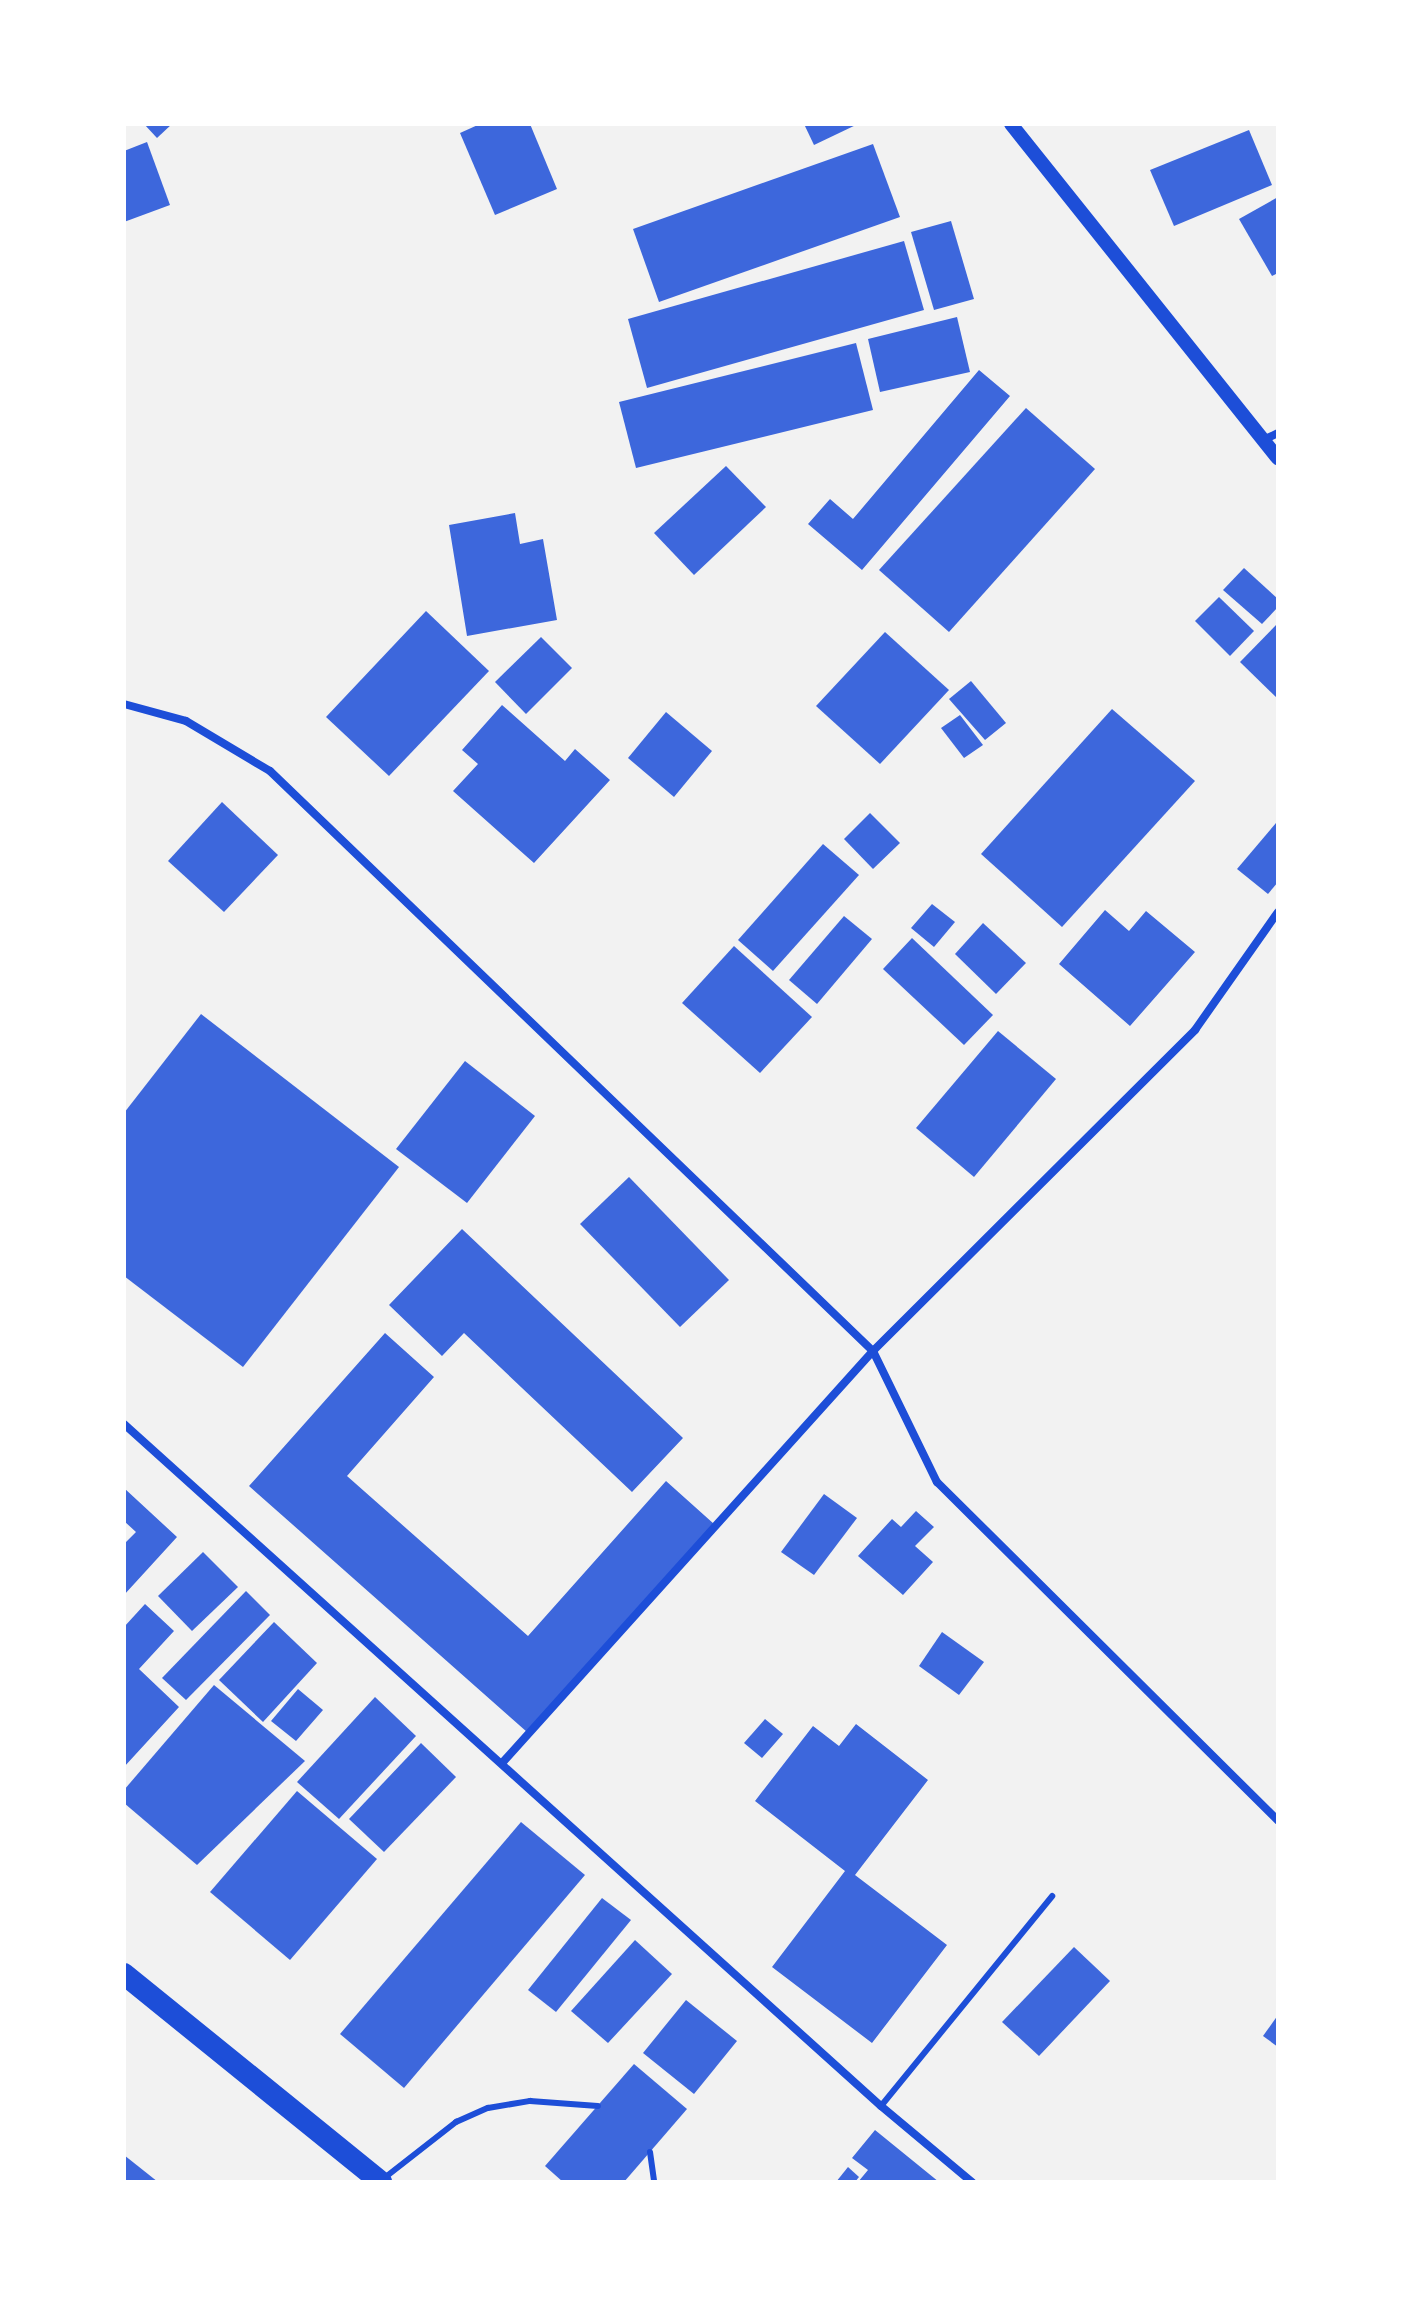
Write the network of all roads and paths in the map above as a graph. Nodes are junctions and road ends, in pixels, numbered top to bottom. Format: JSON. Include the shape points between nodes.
{"nodes":[{"id":1,"x":1011,"y":124,"type":"edge"},
{"id":2,"x":1278,"y":433,"type":"edge"},
{"id":3,"x":1261,"y":441,"type":"junction"},
{"id":4,"x":1278,"y":458,"type":"edge"},
{"id":5,"x":124,"y":704,"type":"edge"},
{"id":6,"x":1278,"y":912,"type":"edge"},
{"id":7,"x":873,"y":1351,"type":"junction"},
{"id":8,"x":124,"y":1424,"type":"edge"},
{"id":9,"x":503,"y":1762,"type":"junction"},
{"id":10,"x":1278,"y":1821,"type":"edge"},
{"id":11,"x":1052,"y":1896,"type":"dead end"},
{"id":12,"x":124,"y":1974,"type":"edge"},
{"id":13,"x":598,"y":2106,"type":"dead end"},
{"id":14,"x":881,"y":2106,"type":"junction"},
{"id":15,"x":650,"y":2152,"type":"dead end"},
{"id":16,"x":381,"y":2182,"type":"edge"},
{"id":17,"x":654,"y":2182,"type":"edge"},
{"id":18,"x":972,"y":2182,"type":"edge"}],
"edges":[{"from":1,"to":3,"type":"street"},
{"from":2,"to":3,"type":"street"},
{"from":3,"to":4,"type":"street"},
{"from":5,"to":7,"type":"street","via":[[186,721],[270,771]]},
{"from":6,"to":7,"type":"street","via":[[1195,1030]]},
{"from":7,"to":9,"type":"street"},
{"from":7,"to":10,"type":"street","via":[[937,1482]]},
{"from":8,"to":9,"type":"street"},
{"from":9,"to":14,"type":"street"},
{"from":11,"to":14,"type":"lane"},
{"from":12,"to":16,"type":"highway"},
{"from":13,"to":16,"type":"lane","via":[[530,2101],[488,2108],[456,2122]]},
{"from":14,"to":18,"type":"street"},
{"from":15,"to":17,"type":"lane"}]}
